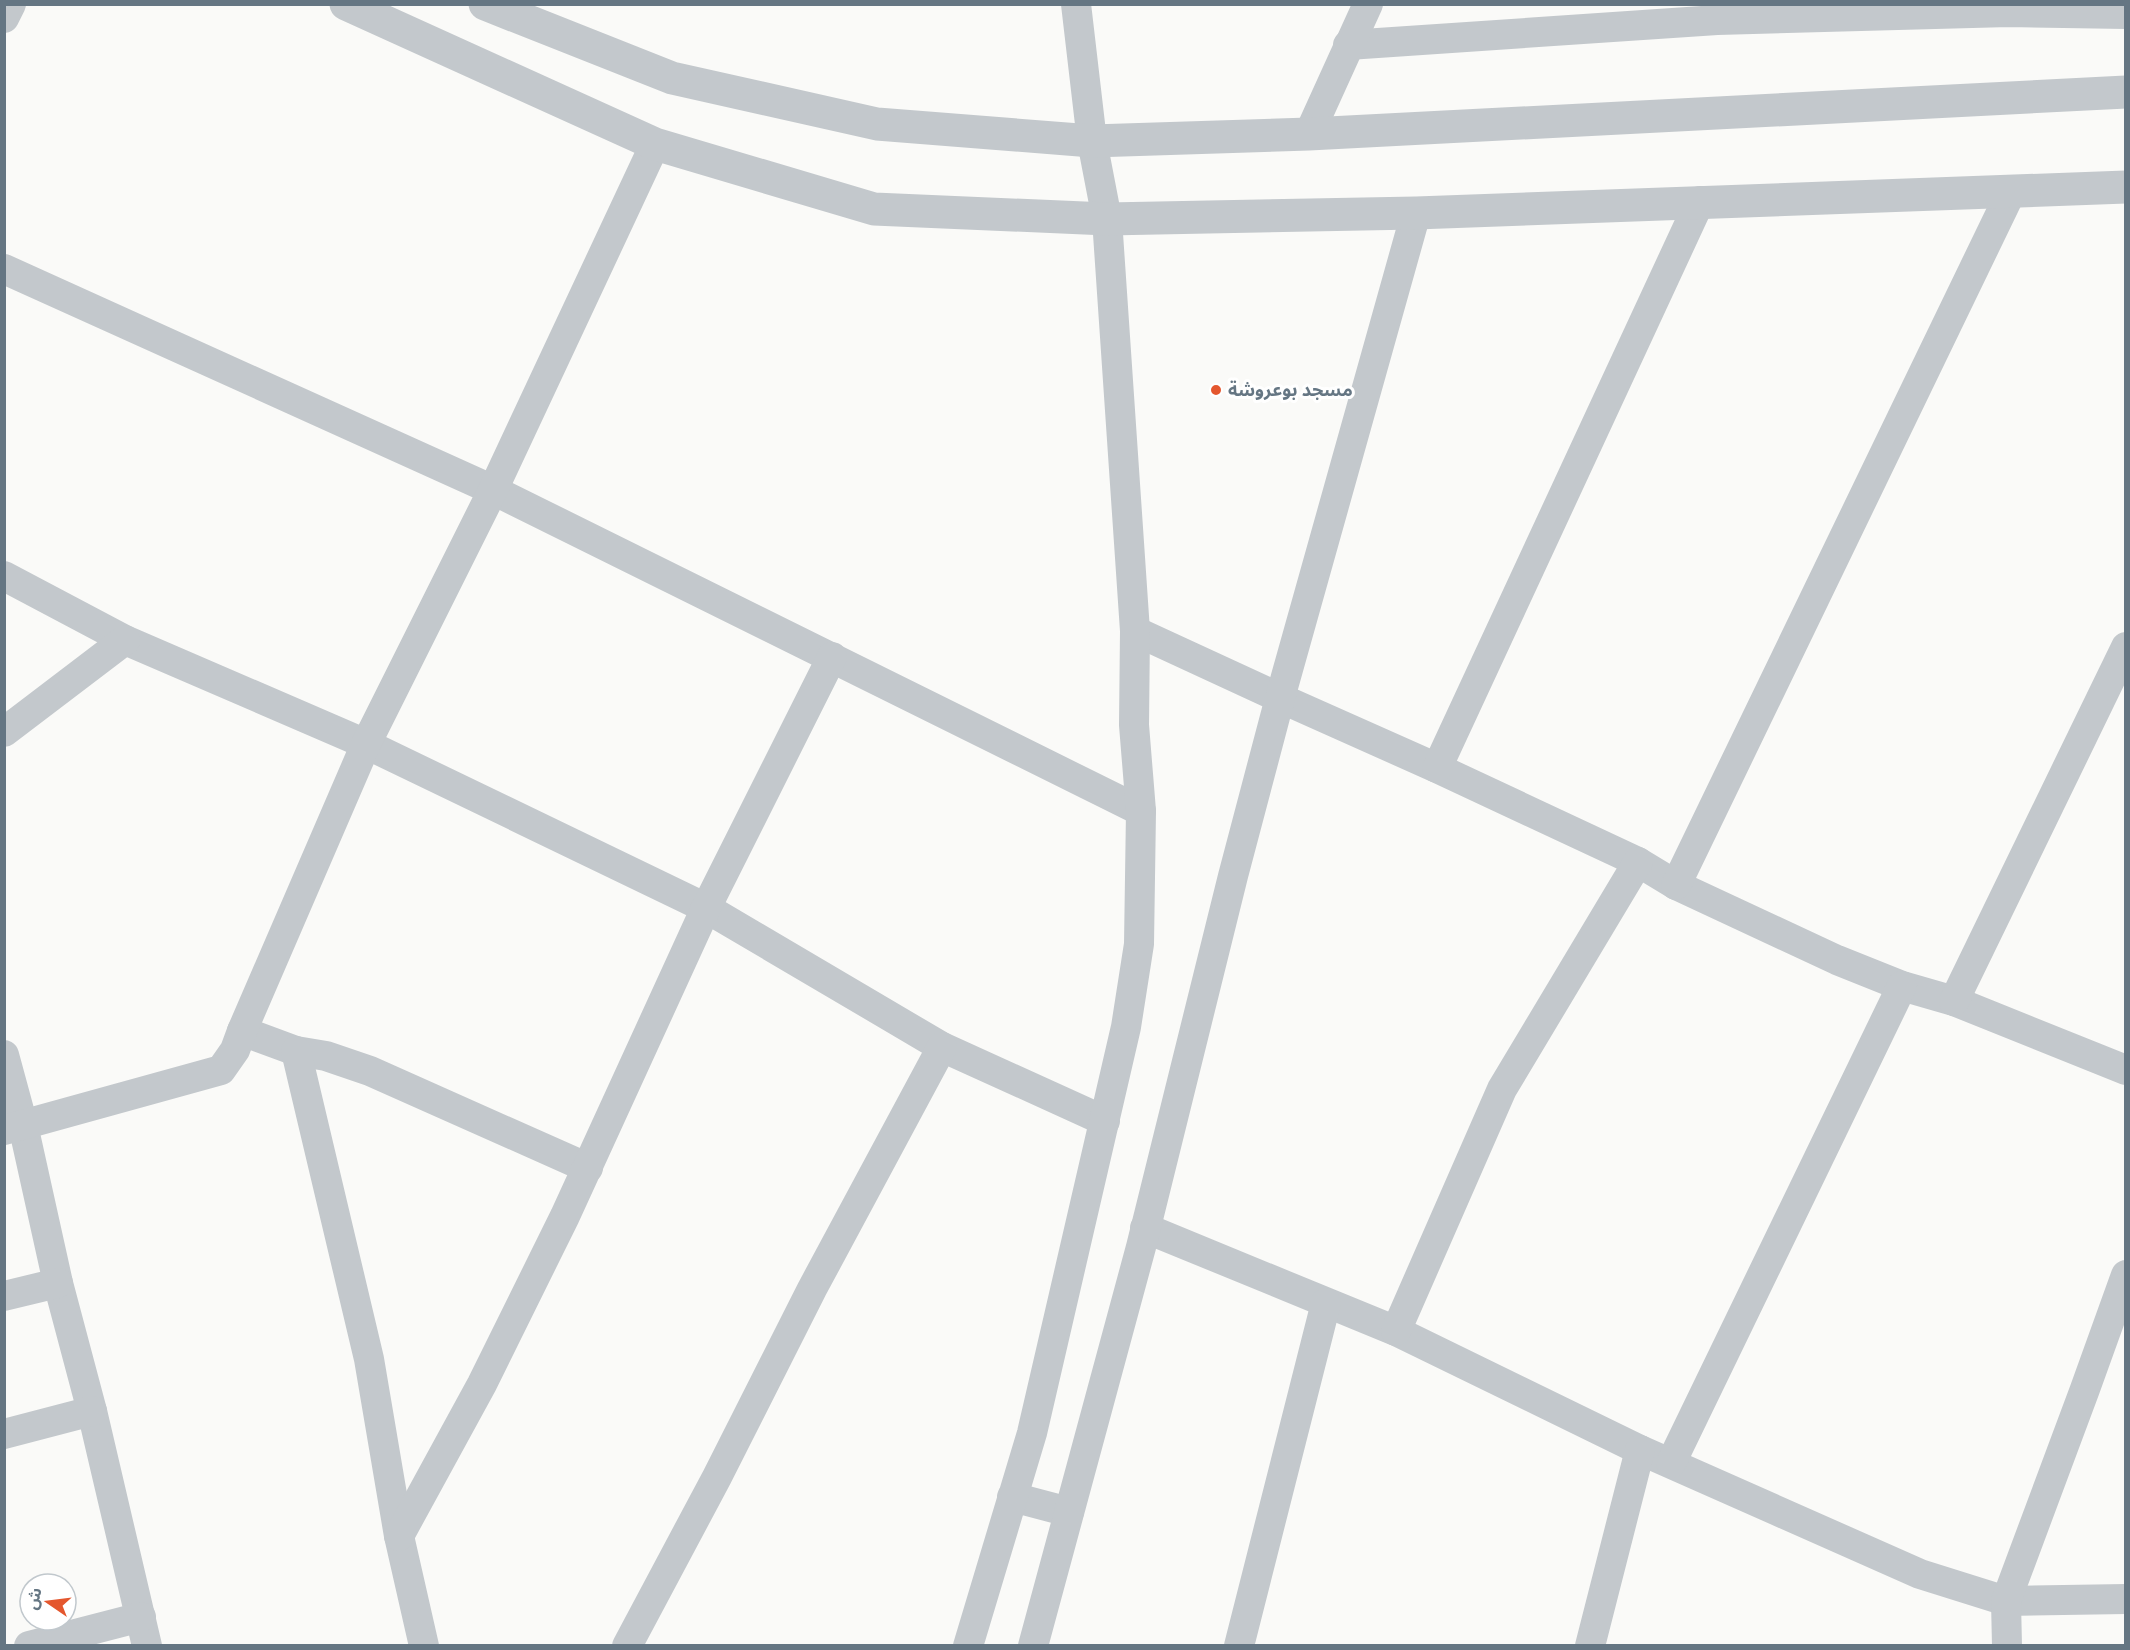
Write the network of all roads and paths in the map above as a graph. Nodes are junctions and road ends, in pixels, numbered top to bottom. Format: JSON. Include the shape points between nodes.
{"nodes":[{"id":1,"x":11,"y":4,"type":"edge"},
{"id":2,"x":346,"y":4,"type":"edge"},
{"id":3,"x":1076,"y":4,"type":"edge"},
{"id":4,"x":1368,"y":4,"type":"edge"},
{"id":5,"x":505,"y":8,"type":"edge"},
{"id":6,"x":2011,"y":8,"type":"edge"},
{"id":7,"x":1721,"y":12,"type":"edge"},
{"id":8,"x":2126,"y":14,"type":"edge"},
{"id":9,"x":4,"y":18,"type":"edge"},
{"id":10,"x":1348,"y":45,"type":"junction"},
{"id":11,"x":2126,"y":92,"type":"edge"},
{"id":12,"x":1309,"y":134,"type":"junction"},
{"id":13,"x":1092,"y":141,"type":"junction"},
{"id":14,"x":655,"y":144,"type":"junction"},
{"id":15,"x":2126,"y":187,"type":"edge"},
{"id":16,"x":2012,"y":192,"type":"junction"},
{"id":17,"x":1700,"y":201,"type":"junction"},
{"id":18,"x":1416,"y":213,"type":"junction"},
{"id":19,"x":1107,"y":219,"type":"junction"},
{"id":20,"x":4,"y":269,"type":"edge"},
{"id":21,"x":493,"y":490,"type":"junction"},
{"id":22,"x":4,"y":576,"type":"edge"},
{"id":23,"x":1135,"y":631,"type":"junction"},
{"id":24,"x":125,"y":640,"type":"junction"},
{"id":25,"x":832,"y":657,"type":"junction"},
{"id":26,"x":2123,"y":658,"type":"edge"},
{"id":27,"x":1280,"y":698,"type":"junction"},
{"id":28,"x":4,"y":732,"type":"edge"},
{"id":29,"x":366,"y":744,"type":"junction"},
{"id":30,"x":1437,"y":768,"type":"junction"},
{"id":31,"x":1141,"y":811,"type":"junction"},
{"id":32,"x":1638,"y":862,"type":"junction"},
{"id":33,"x":1676,"y":885,"type":"junction"},
{"id":34,"x":706,"y":908,"type":"junction"},
{"id":35,"x":1902,"y":986,"type":"junction"},
{"id":36,"x":1954,"y":1001,"type":"junction"},
{"id":37,"x":242,"y":1031,"type":"junction"},
{"id":38,"x":942,"y":1047,"type":"junction"},
{"id":39,"x":296,"y":1051,"type":"junction"},
{"id":40,"x":4,"y":1055,"type":"edge"},
{"id":41,"x":2126,"y":1070,"type":"edge"},
{"id":42,"x":1105,"y":1121,"type":"junction"},
{"id":43,"x":14,"y":1127,"type":"edge"},
{"id":44,"x":588,"y":1168,"type":"junction"},
{"id":45,"x":1145,"y":1228,"type":"junction"},
{"id":46,"x":2126,"y":1275,"type":"edge"},
{"id":47,"x":58,"y":1283,"type":"junction"},
{"id":48,"x":4,"y":1296,"type":"edge"},
{"id":49,"x":1326,"y":1303,"type":"junction"},
{"id":50,"x":1396,"y":1331,"type":"junction"},
{"id":51,"x":92,"y":1411,"type":"junction"},
{"id":52,"x":4,"y":1434,"type":"edge"},
{"id":53,"x":1640,"y":1450,"type":"junction"},
{"id":54,"x":1671,"y":1463,"type":"junction"},
{"id":55,"x":1012,"y":1497,"type":"junction"},
{"id":56,"x":1069,"y":1512,"type":"junction"},
{"id":57,"x":399,"y":1536,"type":"junction"},
{"id":58,"x":2126,"y":1599,"type":"edge"},
{"id":59,"x":2006,"y":1601,"type":"junction"},
{"id":60,"x":141,"y":1617,"type":"junction"},
{"id":61,"x":29,"y":1646,"type":"edge"},
{"id":62,"x":147,"y":1646,"type":"edge"},
{"id":63,"x":424,"y":1646,"type":"edge"},
{"id":64,"x":627,"y":1646,"type":"edge"},
{"id":65,"x":968,"y":1646,"type":"edge"},
{"id":66,"x":1033,"y":1646,"type":"edge"},
{"id":67,"x":1239,"y":1646,"type":"edge"},
{"id":68,"x":1590,"y":1646,"type":"edge"},
{"id":69,"x":2007,"y":1646,"type":"edge"}],
"edges":[{"from":1,"to":9,"type":"street"},
{"from":2,"to":14,"type":"street"},
{"from":3,"to":13,"type":"street"},
{"from":4,"to":10,"type":"street"},
{"from":5,"to":13,"type":"street","via":[[672,78],[877,124]]},
{"from":6,"to":7,"type":"street"},
{"from":6,"to":8,"type":"street"},
{"from":7,"to":10,"type":"street"},
{"from":10,"to":12,"type":"street"},
{"from":11,"to":12,"type":"street"},
{"from":12,"to":13,"type":"street"},
{"from":13,"to":19,"type":"street"},
{"from":14,"to":19,"type":"street","via":[[874,209]]},
{"from":14,"to":21,"type":"street"},
{"from":15,"to":16,"type":"street"},
{"from":16,"to":17,"type":"street"},
{"from":16,"to":33,"type":"street"},
{"from":17,"to":18,"type":"street"},
{"from":17,"to":30,"type":"street"},
{"from":18,"to":19,"type":"street"},
{"from":18,"to":27,"type":"street"},
{"from":19,"to":23,"type":"street"},
{"from":20,"to":21,"type":"street"},
{"from":21,"to":25,"type":"street"},
{"from":21,"to":29,"type":"street"},
{"from":22,"to":24,"type":"street"},
{"from":23,"to":27,"type":"street"},
{"from":23,"to":31,"type":"street","via":[[1134,725]]},
{"from":24,"to":28,"type":"street"},
{"from":24,"to":29,"type":"street"},
{"from":25,"to":31,"type":"street"},
{"from":25,"to":34,"type":"street"},
{"from":26,"to":36,"type":"street"},
{"from":27,"to":30,"type":"street"},
{"from":27,"to":45,"type":"street"},
{"from":29,"to":34,"type":"street"},
{"from":29,"to":37,"type":"street"},
{"from":30,"to":32,"type":"street"},
{"from":31,"to":42,"type":"street","via":[[1139,944]]},
{"from":32,"to":33,"type":"street"},
{"from":32,"to":50,"type":"street","via":[[1502,1089]]},
{"from":33,"to":35,"type":"street"},
{"from":34,"to":38,"type":"street"},
{"from":34,"to":44,"type":"street"},
{"from":35,"to":36,"type":"street"},
{"from":35,"to":54,"type":"street"},
{"from":36,"to":41,"type":"street"},
{"from":37,"to":39,"type":"street"},
{"from":37,"to":43,"type":"street","via":[[236,1050],[221,1070]]},
{"from":38,"to":42,"type":"street"},
{"from":38,"to":64,"type":"street"},
{"from":39,"to":44,"type":"street","via":[[326,1056],[370,1071]]},
{"from":39,"to":57,"type":"street","via":[[369,1359]]},
{"from":40,"to":43,"type":"street"},
{"from":42,"to":55,"type":"street","via":[[1032,1433]]},
{"from":43,"to":47,"type":"street"},
{"from":44,"to":57,"type":"street","via":[[482,1384]]},
{"from":45,"to":49,"type":"street"},
{"from":45,"to":56,"type":"street"},
{"from":46,"to":59,"type":"street"},
{"from":47,"to":48,"type":"street"},
{"from":47,"to":51,"type":"street"},
{"from":49,"to":50,"type":"street"},
{"from":49,"to":67,"type":"street"},
{"from":50,"to":53,"type":"street"},
{"from":51,"to":52,"type":"street"},
{"from":51,"to":60,"type":"street"},
{"from":53,"to":54,"type":"street"},
{"from":53,"to":68,"type":"street"},
{"from":54,"to":59,"type":"street","via":[[1920,1574]]},
{"from":55,"to":56,"type":"street"},
{"from":55,"to":65,"type":"street"},
{"from":56,"to":66,"type":"street"},
{"from":57,"to":63,"type":"street"},
{"from":58,"to":59,"type":"street"},
{"from":59,"to":69,"type":"street"},
{"from":60,"to":61,"type":"street"},
{"from":60,"to":62,"type":"street"}]}
